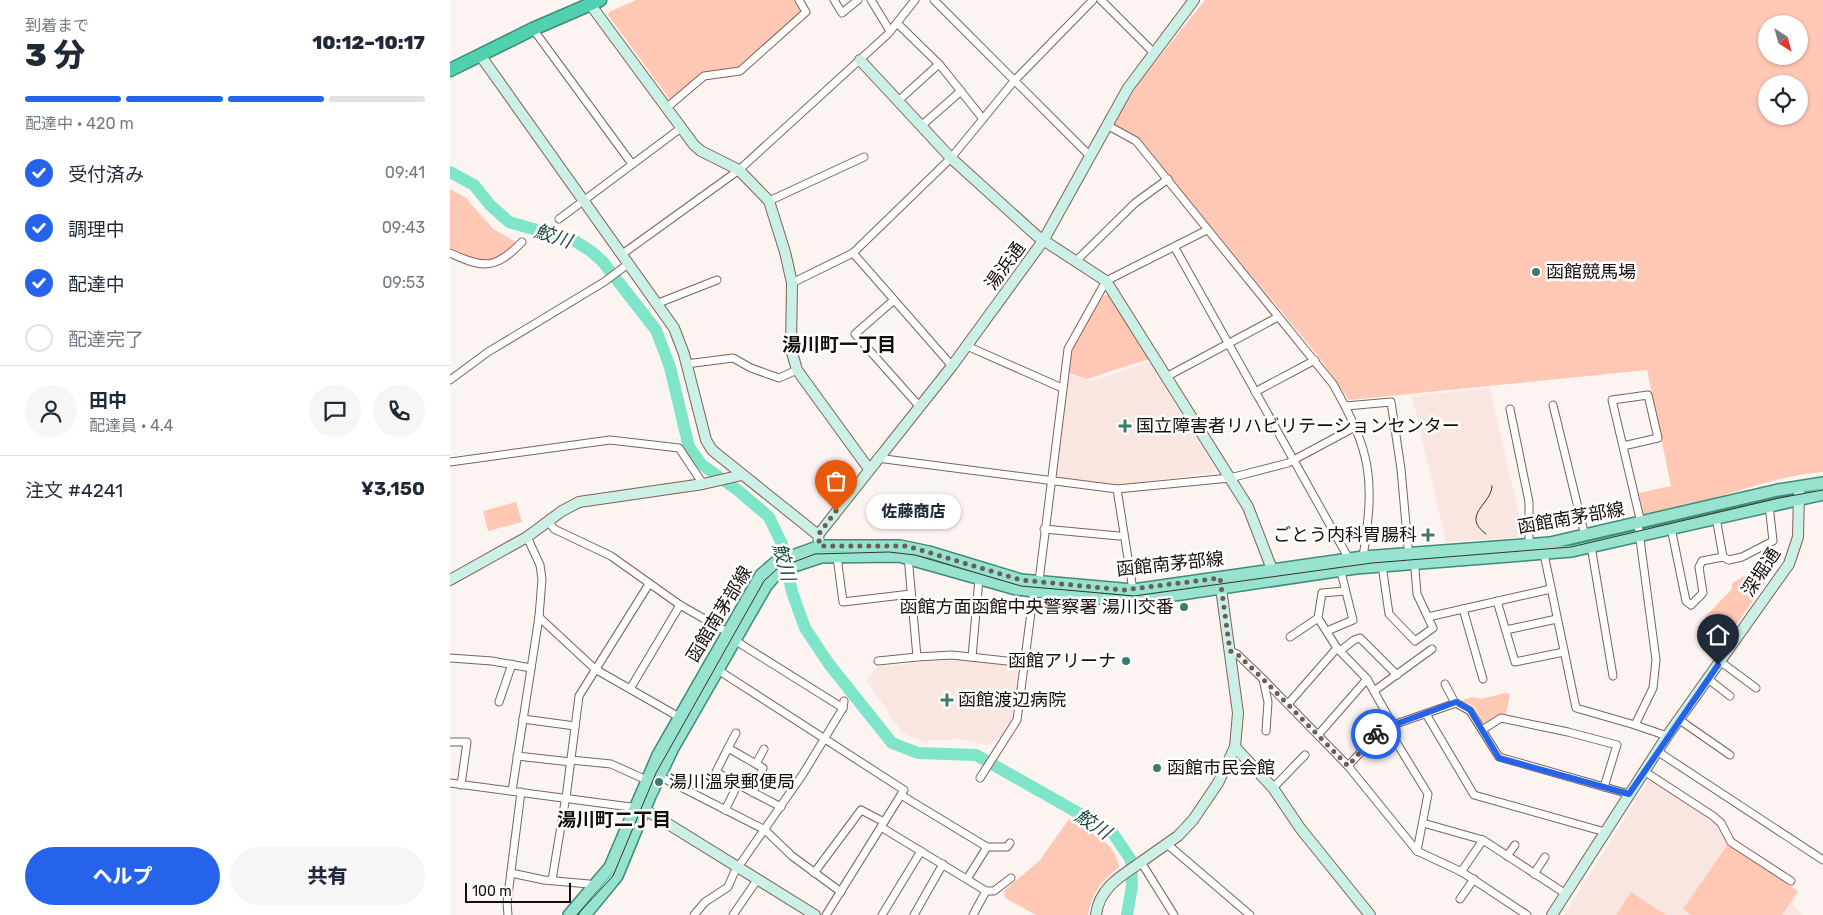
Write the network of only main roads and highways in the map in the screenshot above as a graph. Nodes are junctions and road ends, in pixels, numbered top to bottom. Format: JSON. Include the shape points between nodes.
{"nodes":[{"id":1,"x":595,"y":2,"type":"edge"},
{"id":2,"x":450,"y":70,"type":"edge"},
{"id":3,"x":1823,"y":483,"type":"edge"},
{"id":4,"x":1823,"y":494,"type":"edge"},
{"id":5,"x":1639,"y":528,"type":"junction"},
{"id":6,"x":820,"y":546,"type":"junction"},
{"id":7,"x":907,"y":552,"type":"junction"},
{"id":8,"x":1346,"y":568,"type":"junction"},
{"id":9,"x":1221,"y":583,"type":"junction"},
{"id":10,"x":1037,"y":587,"type":"junction"},
{"id":11,"x":732,"y":637,"type":"junction"},
{"id":12,"x":639,"y":808,"type":"junction"},
{"id":13,"x":569,"y":915,"type":"edge"},
{"id":14,"x":586,"y":915,"type":"edge"}],
"edges":[{"from":1,"to":2,"type":"highway"},
{"from":3,"to":5,"type":"main road","name":"函館南茅部線","via":[[1799,486]]},
{"from":4,"to":5,"type":"main road","name":"函館南茅部線","via":[[1671,528]]},
{"from":5,"to":8,"type":"main road","name":"函館南茅部線","via":[[1591,546],[1544,554]]},
{"from":5,"to":8,"type":"main road","name":"函館南茅部線","via":[[1529,544],[1362,557]]},
{"from":6,"to":7,"type":"main road","name":"函館南茅部線"},
{"from":6,"to":7,"type":"main road","name":"函館南茅部線","via":[[837,557]]},
{"from":6,"to":11,"type":"main road","name":"函館南茅部線","via":[[761,575]]},
{"from":7,"to":10,"type":"main road","name":"函館南茅部線"},
{"from":7,"to":10,"type":"main road","name":"函館南茅部線","via":[[1016,589]]},
{"from":8,"to":9,"type":"main road","name":"函館南茅部線"},
{"from":9,"to":10,"type":"main road","name":"函館南茅部線","via":[[1133,590]]},
{"from":9,"to":10,"type":"main road","name":"函館南茅部線","via":[[1131,600]]},
{"from":11,"to":12,"type":"main road","name":"函館南茅部線","via":[[718,670]]},
{"from":11,"to":12,"type":"main road","name":"函館南茅部線","via":[[679,717]]},
{"from":12,"to":13,"type":"main road","via":[[610,867]]},
{"from":12,"to":14,"type":"main road","via":[[617,876]]}]}
